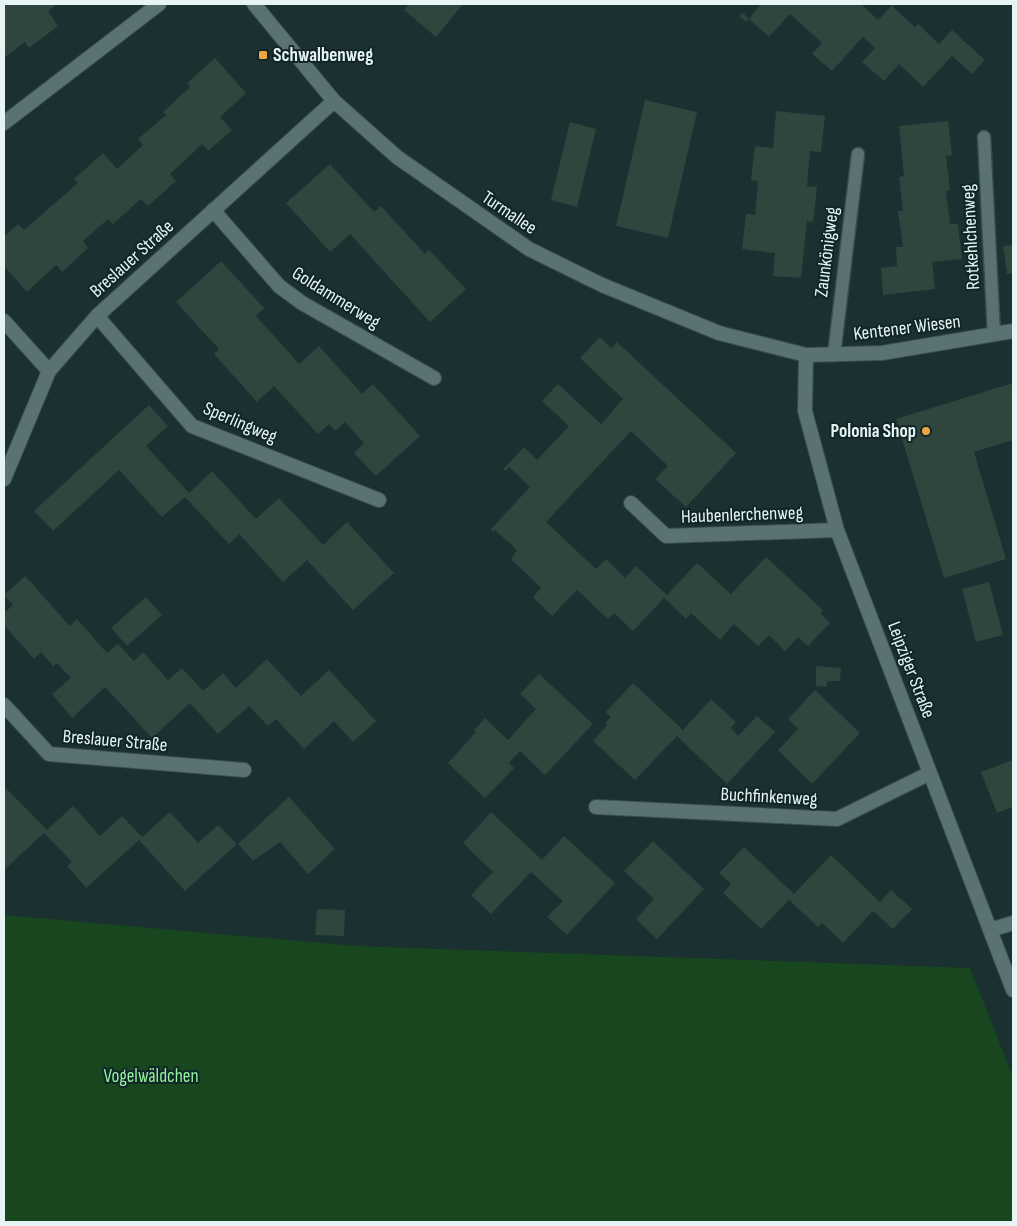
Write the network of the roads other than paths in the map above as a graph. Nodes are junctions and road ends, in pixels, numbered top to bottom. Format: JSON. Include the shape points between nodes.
{"nodes":[{"id":1,"x":159,"y":4,"type":"edge"},
{"id":2,"x":254,"y":4,"type":"edge"},
{"id":3,"x":334,"y":101,"type":"junction"},
{"id":4,"x":4,"y":123,"type":"edge"},
{"id":5,"x":984,"y":137,"type":"dead end"},
{"id":6,"x":858,"y":154,"type":"dead end"},
{"id":7,"x":213,"y":210,"type":"junction"},
{"id":8,"x":97,"y":316,"type":"junction"},
{"id":9,"x":4,"y":321,"type":"edge"},
{"id":10,"x":1013,"y":331,"type":"edge"},
{"id":11,"x":994,"y":335,"type":"junction"},
{"id":12,"x":806,"y":355,"type":"junction"},
{"id":13,"x":834,"y":355,"type":"junction"},
{"id":14,"x":49,"y":371,"type":"junction"},
{"id":15,"x":434,"y":378,"type":"dead end"},
{"id":16,"x":4,"y":479,"type":"edge"},
{"id":17,"x":380,"y":500,"type":"dead end"},
{"id":18,"x":631,"y":503,"type":"dead end"},
{"id":19,"x":837,"y":530,"type":"junction"},
{"id":20,"x":4,"y":705,"type":"edge"},
{"id":21,"x":244,"y":770,"type":"dead end"},
{"id":22,"x":930,"y":773,"type":"junction"},
{"id":23,"x":596,"y":806,"type":"dead end"},
{"id":24,"x":1013,"y":923,"type":"edge"},
{"id":25,"x":990,"y":930,"type":"junction"},
{"id":26,"x":1013,"y":990,"type":"edge"}],
"edges":[{"from":1,"to":4,"type":"street"},
{"from":2,"to":3,"type":"street","name":"Turmallee"},
{"from":3,"to":7,"type":"street","name":"Breslauer Straße"},
{"from":3,"to":12,"type":"street","name":"Turmallee","via":[[397,156],[457,200],[551,261],[719,332]]},
{"from":5,"to":11,"type":"lane","name":"Rotkehlchenweg"},
{"from":6,"to":13,"type":"lane","name":"Zaunkönigweg"},
{"from":7,"to":8,"type":"street","name":"Breslauer Straße"},
{"from":7,"to":15,"type":"street","name":"Goldammerweg","via":[[279,286],[302,303]]},
{"from":8,"to":14,"type":"street","name":"Breslauer Straße"},
{"from":8,"to":17,"type":"street","name":"Sperlingweg","via":[[192,426]]},
{"from":9,"to":14,"type":"street"},
{"from":10,"to":11,"type":"street","name":"Kentener Wiesen"},
{"from":11,"to":13,"type":"street","name":"Kentener Wiesen","via":[[882,353]]},
{"from":12,"to":13,"type":"street","name":"Kentener Wiesen"},
{"from":12,"to":19,"type":"street","name":"Leipziger Straße","via":[[805,411]]},
{"from":14,"to":16,"type":"street","name":"Breslauer Straße"},
{"from":18,"to":19,"type":"street","name":"Haubenlerchenweg","via":[[666,536]]},
{"from":19,"to":22,"type":"street","name":"Leipziger Straße"},
{"from":20,"to":21,"type":"street","name":"Breslauer Straße","via":[[50,754]]},
{"from":22,"to":23,"type":"street","name":"Buchfinkenweg","via":[[837,819]]},
{"from":22,"to":25,"type":"street","name":"Leipziger Straße"},
{"from":24,"to":25,"type":"street"},
{"from":25,"to":26,"type":"street","name":"Leipziger Straße"}]}
